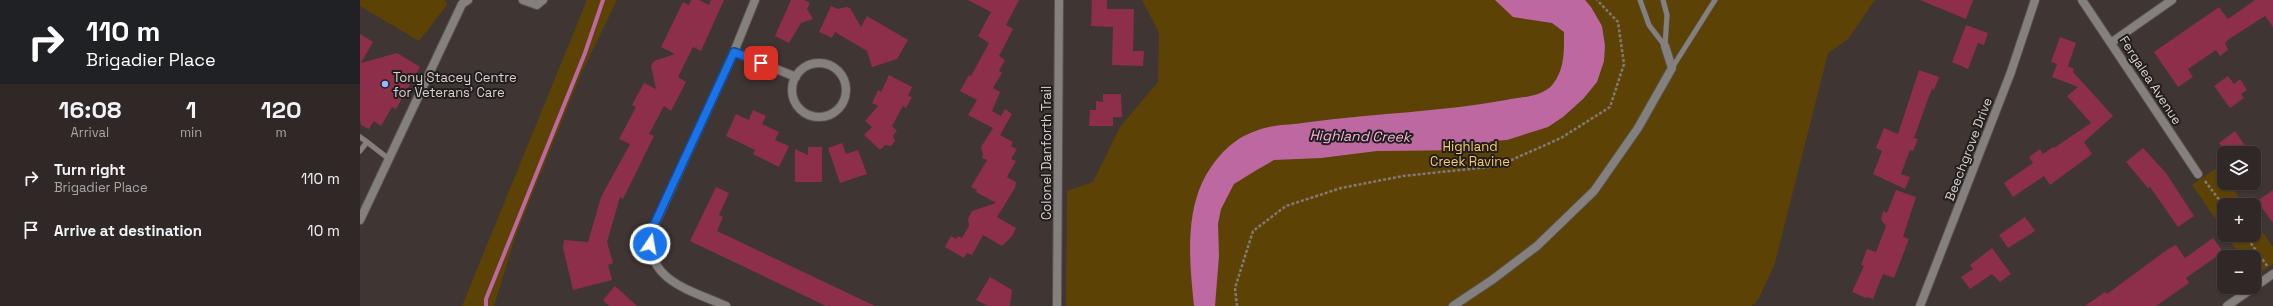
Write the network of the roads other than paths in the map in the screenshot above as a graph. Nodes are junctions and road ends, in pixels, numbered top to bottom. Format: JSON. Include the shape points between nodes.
{"nodes":[{"id":1,"x":523,"y":0,"type":"edge"},
{"id":2,"x":543,"y":0,"type":"edge"},
{"id":3,"x":755,"y":0,"type":"edge"},
{"id":4,"x":1058,"y":0,"type":"edge"},
{"id":5,"x":1640,"y":0,"type":"edge"},
{"id":6,"x":1663,"y":0,"type":"edge"},
{"id":7,"x":1715,"y":0,"type":"edge"},
{"id":8,"x":2035,"y":0,"type":"edge"},
{"id":9,"x":2082,"y":0,"type":"edge"},
{"id":10,"x":2172,"y":0,"type":"edge"},
{"id":11,"x":464,"y":1,"type":"edge"},
{"id":12,"x":2112,"y":42,"type":"junction"},
{"id":13,"x":1666,"y":46,"type":"junction"},
{"id":14,"x":734,"y":52,"type":"junction"},
{"id":15,"x":1672,"y":68,"type":"junction"},
{"id":16,"x":796,"y":77,"type":"junction"},
{"id":17,"x":360,"y":137,"type":"edge"},
{"id":18,"x":367,"y":142,"type":"junction"},
{"id":19,"x":360,"y":151,"type":"edge"},
{"id":20,"x":389,"y":159,"type":"junction"},
{"id":21,"x":2198,"y":174,"type":"road end"},
{"id":22,"x":360,"y":220,"type":"edge"},
{"id":23,"x":2273,"y":274,"type":"edge"},
{"id":24,"x":726,"y":306,"type":"edge"},
{"id":25,"x":1057,"y":306,"type":"edge"},
{"id":26,"x":1453,"y":306,"type":"edge"},
{"id":27,"x":1920,"y":306,"type":"edge"},
{"id":28,"x":2227,"y":306,"type":"edge"}],
"edges":[{"from":1,"to":2,"type":"street","via":[[537,5]]},
{"from":3,"to":14,"type":"street"},
{"from":4,"to":25,"type":"street","name":"Colonel Danforth Trail"},
{"from":5,"to":13,"type":"lane","via":[[1649,25]]},
{"from":6,"to":13,"type":"lane","via":[[1667,15]]},
{"from":7,"to":15,"type":"lane"},
{"from":8,"to":27,"type":"street","name":"Beechgrove Drive","via":[[2011,72]]},
{"from":9,"to":12,"type":"street","name":"Fergalea Avenue"},
{"from":10,"to":12,"type":"street"},
{"from":11,"to":20,"type":"street"},
{"from":12,"to":21,"type":"street","name":"Fergalea Avenue"},
{"from":13,"to":15,"type":"street"},
{"from":14,"to":16,"type":"street"},
{"from":14,"to":24,"type":"street","via":[[653,227],[650,244],[653,260],[667,278]]},
{"from":15,"to":26,"type":"street","via":[[1638,128],[1594,191],[1537,246]]},
{"from":16,"to":16,"type":"street","via":[[793,85],[795,102],[808,114],[816,117],[832,113],[844,100],[845,82],[841,74],[830,66],[817,63],[809,65]]},
{"from":17,"to":18,"type":"lane"},
{"from":18,"to":19,"type":"lane"},
{"from":18,"to":20,"type":"lane"},
{"from":20,"to":22,"type":"street"},
{"from":23,"to":28,"type":"street"}]}
